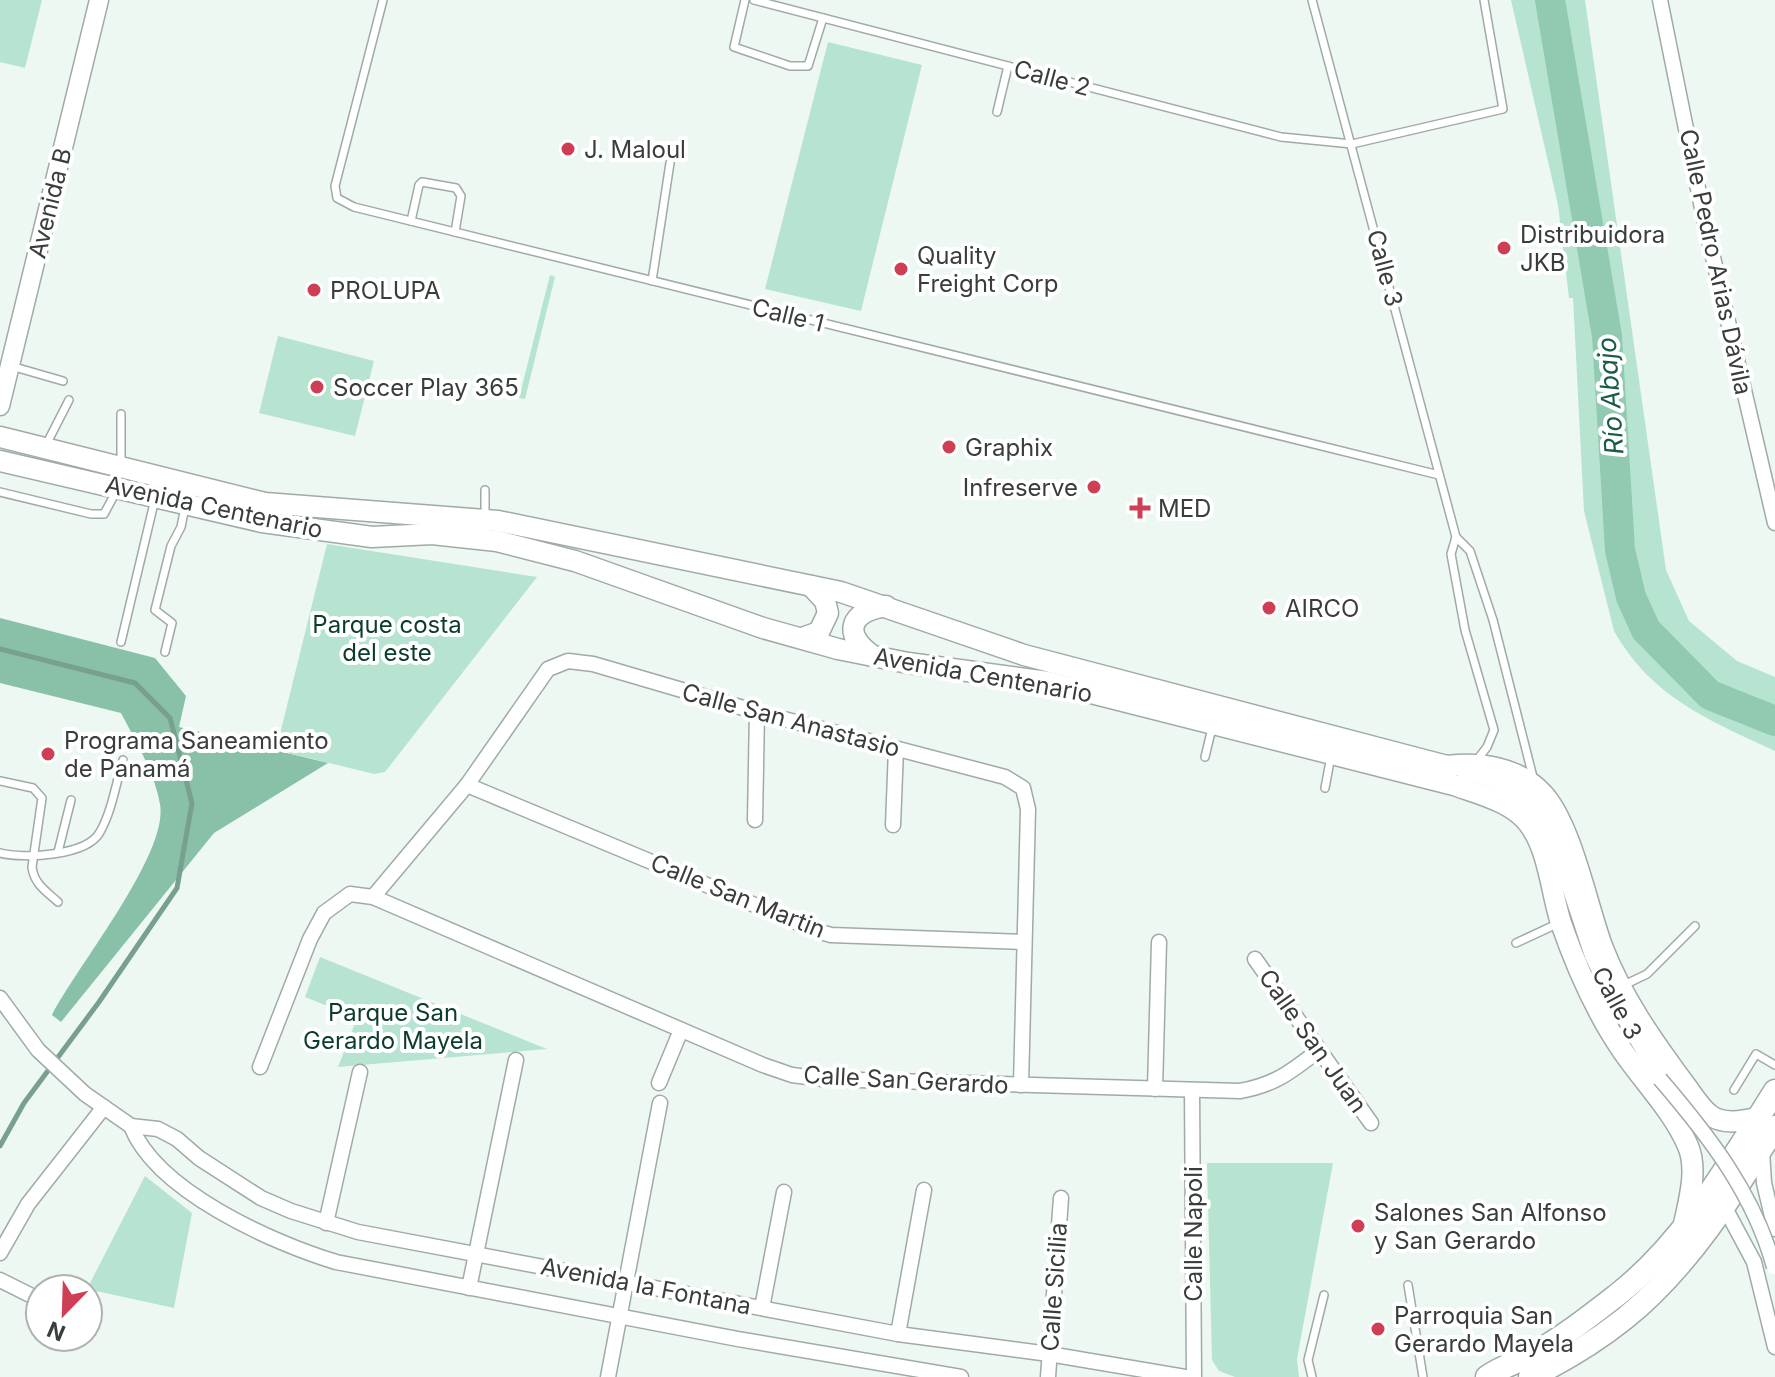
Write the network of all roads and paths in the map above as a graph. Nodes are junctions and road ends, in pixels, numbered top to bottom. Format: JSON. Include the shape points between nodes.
{"nodes":[{"id":1,"x":99,"y":0,"type":"edge"},
{"id":2,"x":383,"y":0,"type":"edge"},
{"id":3,"x":745,"y":0,"type":"edge"},
{"id":4,"x":754,"y":0,"type":"edge"},
{"id":5,"x":1312,"y":0,"type":"edge"},
{"id":6,"x":1484,"y":0,"type":"edge"},
{"id":7,"x":1660,"y":0,"type":"edge"},
{"id":8,"x":823,"y":18,"type":"junction"},
{"id":9,"x":1008,"y":66,"type":"junction"},
{"id":10,"x":997,"y":112,"type":"dead end"},
{"id":11,"x":1352,"y":144,"type":"junction"},
{"id":12,"x":670,"y":163,"type":"dead end"},
{"id":13,"x":411,"y":221,"type":"junction"},
{"id":14,"x":455,"y":232,"type":"junction"},
{"id":15,"x":652,"y":281,"type":"junction"},
{"id":16,"x":10,"y":366,"type":"junction"},
{"id":17,"x":63,"y":381,"type":"dead end"},
{"id":18,"x":69,"y":400,"type":"dead end"},
{"id":19,"x":0,"y":406,"type":"edge"},
{"id":20,"x":121,"y":414,"type":"dead end"},
{"id":21,"x":0,"y":437,"type":"edge"},
{"id":22,"x":0,"y":444,"type":"edge"},
{"id":23,"x":44,"y":448,"type":"junction"},
{"id":24,"x":0,"y":461,"type":"edge"},
{"id":25,"x":121,"y":467,"type":"junction"},
{"id":26,"x":37,"y":470,"type":"junction"},
{"id":27,"x":1439,"y":475,"type":"junction"},
{"id":28,"x":117,"y":489,"type":"junction"},
{"id":29,"x":485,"y":490,"type":"dead end"},
{"id":30,"x":0,"y":492,"type":"edge"},
{"id":31,"x":155,"y":497,"type":"junction"},
{"id":32,"x":185,"y":504,"type":"junction"},
{"id":33,"x":485,"y":520,"type":"junction"},
{"id":34,"x":1775,"y":523,"type":"edge"},
{"id":35,"x":1456,"y":537,"type":"junction"},
{"id":36,"x":811,"y":586,"type":"junction"},
{"id":37,"x":886,"y":606,"type":"junction"},
{"id":38,"x":802,"y":638,"type":"junction"},
{"id":39,"x":121,"y":642,"type":"dead end"},
{"id":40,"x":165,"y":652,"type":"dead end"},
{"id":41,"x":874,"y":656,"type":"junction"},
{"id":42,"x":757,"y":712,"type":"junction"},
{"id":43,"x":1215,"y":714,"type":"junction"},
{"id":44,"x":896,"y":749,"type":"junction"},
{"id":45,"x":1332,"y":753,"type":"junction"},
{"id":46,"x":1205,"y":757,"type":"dead end"},
{"id":47,"x":123,"y":760,"type":"dead end"},
{"id":48,"x":1473,"y":764,"type":"junction"},
{"id":49,"x":1447,"y":766,"type":"junction"},
{"id":50,"x":0,"y":781,"type":"edge"},
{"id":51,"x":467,"y":785,"type":"junction"},
{"id":52,"x":1536,"y":787,"type":"junction"},
{"id":53,"x":1325,"y":788,"type":"dead end"},
{"id":54,"x":71,"y":800,"type":"dead end"},
{"id":55,"x":755,"y":820,"type":"dead end"},
{"id":56,"x":893,"y":825,"type":"dead end"},
{"id":57,"x":58,"y":852,"type":"junction"},
{"id":58,"x":0,"y":853,"type":"edge"},
{"id":59,"x":34,"y":857,"type":"junction"},
{"id":60,"x":373,"y":897,"type":"junction"},
{"id":61,"x":58,"y":902,"type":"dead end"},
{"id":62,"x":1561,"y":922,"type":"junction"},
{"id":63,"x":1695,"y":926,"type":"dead end"},
{"id":64,"x":1024,"y":942,"type":"junction"},
{"id":65,"x":1159,"y":942,"type":"dead end"},
{"id":66,"x":1516,"y":943,"type":"dead end"},
{"id":67,"x":1255,"y":959,"type":"dead end"},
{"id":68,"x":1621,"y":986,"type":"junction"},
{"id":69,"x":0,"y":998,"type":"edge"},
{"id":70,"x":681,"y":1030,"type":"junction"},
{"id":71,"x":1319,"y":1050,"type":"junction"},
{"id":72,"x":516,"y":1060,"type":"dead end"},
{"id":73,"x":1775,"y":1065,"type":"edge"},
{"id":74,"x":260,"y":1067,"type":"dead end"},
{"id":75,"x":360,"y":1072,"type":"dead end"},
{"id":76,"x":659,"y":1083,"type":"dead end"},
{"id":77,"x":1021,"y":1085,"type":"junction"},
{"id":78,"x":1155,"y":1089,"type":"junction"},
{"id":79,"x":1192,"y":1090,"type":"junction"},
{"id":80,"x":1734,"y":1090,"type":"dead end"},
{"id":81,"x":1775,"y":1091,"type":"edge"},
{"id":82,"x":660,"y":1103,"type":"dead end"},
{"id":83,"x":104,"y":1107,"type":"junction"},
{"id":84,"x":1710,"y":1115,"type":"junction"},
{"id":85,"x":1371,"y":1123,"type":"dead end"},
{"id":86,"x":1766,"y":1123,"type":"edge"},
{"id":87,"x":131,"y":1126,"type":"junction"},
{"id":88,"x":1688,"y":1147,"type":"junction"},
{"id":89,"x":1763,"y":1147,"type":"junction"},
{"id":90,"x":924,"y":1190,"type":"dead end"},
{"id":91,"x":784,"y":1192,"type":"dead end"},
{"id":92,"x":1061,"y":1198,"type":"dead end"},
{"id":93,"x":1724,"y":1206,"type":"junction"},
{"id":94,"x":326,"y":1223,"type":"junction"},
{"id":95,"x":1684,"y":1224,"type":"junction"},
{"id":96,"x":1775,"y":1229,"type":"edge"},
{"id":97,"x":0,"y":1253,"type":"edge"},
{"id":98,"x":475,"y":1254,"type":"junction"},
{"id":99,"x":1775,"y":1269,"type":"edge"},
{"id":100,"x":0,"y":1280,"type":"edge"},
{"id":101,"x":625,"y":1281,"type":"junction"},
{"id":102,"x":1408,"y":1285,"type":"dead end"},
{"id":103,"x":469,"y":1288,"type":"junction"},
{"id":104,"x":24,"y":1292,"type":"edge"},
{"id":105,"x":1324,"y":1295,"type":"dead end"},
{"id":106,"x":762,"y":1308,"type":"junction"},
{"id":107,"x":619,"y":1317,"type":"junction"},
{"id":108,"x":898,"y":1334,"type":"junction"},
{"id":109,"x":1775,"y":1347,"type":"edge"},
{"id":110,"x":1049,"y":1354,"type":"junction"},
{"id":111,"x":1490,"y":1375,"type":"edge"},
{"id":112,"x":608,"y":1377,"type":"edge"},
{"id":113,"x":961,"y":1377,"type":"edge"},
{"id":114,"x":1048,"y":1377,"type":"edge"},
{"id":115,"x":1185,"y":1377,"type":"edge"},
{"id":116,"x":1194,"y":1377,"type":"edge"},
{"id":117,"x":1312,"y":1377,"type":"edge"},
{"id":118,"x":1423,"y":1377,"type":"edge"},
{"id":119,"x":1467,"y":1377,"type":"edge"},
{"id":120,"x":1530,"y":1377,"type":"edge"}],
"edges":[{"from":1,"to":16,"type":"street","name":"Avenida B"},
{"from":2,"to":13,"type":"lane","name":"Calle 1","via":[[335,186],[337,198],[354,207]]},
{"from":3,"to":8,"type":"lane","via":[[734,47],[790,66],[808,66]]},
{"from":4,"to":8,"type":"lane","name":"Calle 2"},
{"from":5,"to":11,"type":"lane","name":"Calle 3"},
{"from":6,"to":11,"type":"lane","name":"Calle 2","via":[[1503,109]]},
{"from":7,"to":34,"type":"street","name":"Calle Pedro Arias Dávila"},
{"from":8,"to":9,"type":"lane","name":"Calle 2"},
{"from":9,"to":10,"type":"lane"},
{"from":9,"to":11,"type":"lane","name":"Calle 2","via":[[1281,137]]},
{"from":11,"to":27,"type":"lane","name":"Calle 3"},
{"from":12,"to":15,"type":"lane"},
{"from":13,"to":14,"type":"lane","name":"Calle 1"},
{"from":13,"to":14,"type":"lane","via":[[422,182],[456,188],[461,196]]},
{"from":14,"to":15,"type":"lane","name":"Calle 1"},
{"from":15,"to":27,"type":"lane","name":"Calle 1"},
{"from":16,"to":17,"type":"lane"},
{"from":16,"to":19,"type":"street","name":"Avenida B"},
{"from":18,"to":23,"type":"lane"},
{"from":20,"to":25,"type":"lane"},
{"from":21,"to":23,"type":"main road","name":"Avenida Centenario"},
{"from":22,"to":26,"type":"main road"},
{"from":23,"to":25,"type":"main road","name":"Avenida Centenario"},
{"from":24,"to":26,"type":"main road","name":"Avenida Centenario"},
{"from":25,"to":33,"type":"main road","name":"Avenida Centenario","via":[[265,503]]},
{"from":26,"to":28,"type":"main road","name":"Avenida Centenario"},
{"from":27,"to":35,"type":"lane","name":"Calle 3"},
{"from":28,"to":30,"type":"lane","via":[[104,514]]},
{"from":28,"to":31,"type":"main road","name":"Avenida Centenario"},
{"from":29,"to":33,"type":"lane"},
{"from":31,"to":32,"type":"main road","name":"Avenida Centenario"},
{"from":31,"to":39,"type":"lane"},
{"from":32,"to":38,"type":"main road","name":"Avenida Centenario","via":[[262,522],[372,537],[432,534],[497,541],[575,561]]},
{"from":32,"to":40,"type":"lane","via":[[155,610],[172,623]]},
{"from":33,"to":36,"type":"main road","name":"Avenida Centenario"},
{"from":35,"to":48,"type":"lane","name":"Calle 3","via":[[1451,554],[1462,615],[1494,730]]},
{"from":35,"to":52,"type":"lane","name":"Calle 3","via":[[1470,551],[1493,620]]},
{"from":36,"to":37,"type":"main road","name":"Avenida Centenario"},
{"from":36,"to":38,"type":"main road","via":[[828,613],[819,632]]},
{"from":37,"to":41,"type":"main road","via":[[859,614],[853,628],[859,646]]},
{"from":37,"to":43,"type":"main road","name":"Avenida Centenario"},
{"from":38,"to":41,"type":"main road","name":"Avenida Centenario"},
{"from":41,"to":43,"type":"main road","name":"Avenida Centenario"},
{"from":42,"to":44,"type":"street","name":"Calle San Anastasio"},
{"from":42,"to":51,"type":"street","name":"Calle San Anastasio","via":[[568,661],[548,669]]},
{"from":42,"to":55,"type":"street"},
{"from":43,"to":45,"type":"main road","name":"Avenida Centenario"},
{"from":43,"to":46,"type":"lane"},
{"from":43,"to":49,"type":"main road","name":"Avenida Centenario"},
{"from":44,"to":56,"type":"street"},
{"from":44,"to":64,"type":"street","name":"Calle San Anastasio","via":[[1005,777],[1023,788],[1028,809]]},
{"from":45,"to":53,"type":"lane"},
{"from":45,"to":62,"type":"main road","name":"Avenida Centenario","via":[[1454,785],[1520,814],[1540,846]]},
{"from":47,"to":57,"type":"lane","via":[[99,834],[81,847]]},
{"from":48,"to":49,"type":"main road","name":"Avenida Centenario"},
{"from":48,"to":52,"type":"main road","name":"Avenida Centenario","via":[[1504,770]]},
{"from":49,"to":99,"type":"street","name":"Calle 3","bridge":true,"via":[[1515,790],[1548,823],[1592,956],[1611,996],[1660,1079],[1726,1162],[1759,1221]]},
{"from":50,"to":59,"type":"lane","via":[[33,788],[42,798]]},
{"from":51,"to":60,"type":"street","name":"Calle San Anastasio"},
{"from":51,"to":64,"type":"street","name":"Calle San Martin","via":[[831,935]]},
{"from":52,"to":68,"type":"main road","name":"Avenida Centenario","via":[[1554,807]]},
{"from":54,"to":57,"type":"lane"},
{"from":57,"to":59,"type":"lane"},
{"from":58,"to":59,"type":"lane"},
{"from":59,"to":61,"type":"lane","via":[[36,882]]},
{"from":60,"to":70,"type":"street","name":"Calle San Gerardo"},
{"from":60,"to":74,"type":"street","via":[[350,894],[324,913]]},
{"from":62,"to":66,"type":"lane"},
{"from":62,"to":88,"type":"main road","name":"Avenida Centenario","via":[[1577,966],[1620,1048]]},
{"from":63,"to":68,"type":"lane","via":[[1647,974]]},
{"from":64,"to":77,"type":"street","name":"Calle San Anastasio"},
{"from":65,"to":78,"type":"street"},
{"from":67,"to":71,"type":"street","name":"Calle San Juan"},
{"from":68,"to":84,"type":"main road","name":"Avenida Centenario","via":[[1662,1053]]},
{"from":69,"to":83,"type":"street","name":"Avenida la Fontana","via":[[38,1050]]},
{"from":70,"to":76,"type":"street"},
{"from":70,"to":77,"type":"street","name":"Calle San Gerardo","via":[[792,1075]]},
{"from":71,"to":79,"type":"street","name":"Calle San Gerardo","via":[[1262,1087]]},
{"from":71,"to":85,"type":"street","name":"Calle San Juan"},
{"from":72,"to":98,"type":"street"},
{"from":73,"to":80,"type":"lane","via":[[1756,1054]]},
{"from":75,"to":94,"type":"street"},
{"from":77,"to":78,"type":"street","name":"Calle San Gerardo"},
{"from":78,"to":79,"type":"street","name":"Calle San Gerardo"},
{"from":79,"to":116,"type":"street","name":"Calle Napoli"},
{"from":81,"to":86,"type":"main road"},
{"from":82,"to":101,"type":"street"},
{"from":83,"to":87,"type":"street","name":"Avenida la Fontana"},
{"from":83,"to":97,"type":"street","via":[[28,1204]]},
{"from":84,"to":86,"type":"main road"},
{"from":84,"to":88,"type":"main road","via":[[1716,1132],[1712,1140],[1697,1149]]},
{"from":86,"to":89,"type":"main road"},
{"from":86,"to":95,"type":"main road"},
{"from":87,"to":94,"type":"street","name":"Avenida la Fontana","via":[[158,1129],[261,1198]]},
{"from":87,"to":103,"type":"street","name":"Avenida la Fontana","via":[[152,1161],[182,1186],[265,1236],[336,1262]]},
{"from":88,"to":95,"type":"main road","name":"Avenida Centenario","via":[[1691,1186]]},
{"from":89,"to":93,"type":"main road"},
{"from":89,"to":96,"type":"street","via":[[1764,1183]]},
{"from":90,"to":108,"type":"street"},
{"from":91,"to":106,"type":"street"},
{"from":92,"to":110,"type":"street","name":"Calle Sicilia"},
{"from":93,"to":109,"type":"street","via":[[1754,1262]]},
{"from":93,"to":120,"type":"main road","via":[[1626,1318]]},
{"from":94,"to":98,"type":"street","name":"Avenida la Fontana"},
{"from":95,"to":111,"type":"main road","via":[[1621,1293],[1546,1347]]},
{"from":98,"to":101,"type":"street","name":"Avenida la Fontana"},
{"from":98,"to":103,"type":"street"},
{"from":100,"to":104,"type":"street"},
{"from":101,"to":106,"type":"street","name":"Avenida la Fontana"},
{"from":101,"to":107,"type":"street"},
{"from":102,"to":118,"type":"lane"},
{"from":103,"to":107,"type":"street","name":"Avenida la Fontana"},
{"from":105,"to":117,"type":"lane","via":[[1308,1360]]},
{"from":106,"to":108,"type":"street","name":"Avenida la Fontana"},
{"from":107,"to":112,"type":"street"},
{"from":107,"to":113,"type":"street","name":"Avenida la Fontana"},
{"from":108,"to":110,"type":"street","name":"Avenida la Fontana"},
{"from":110,"to":114,"type":"street","name":"Calle Sicilia"},
{"from":110,"to":115,"type":"street","name":"Avenida la Fontana"},
{"from":111,"to":119,"type":"main road"}]}
